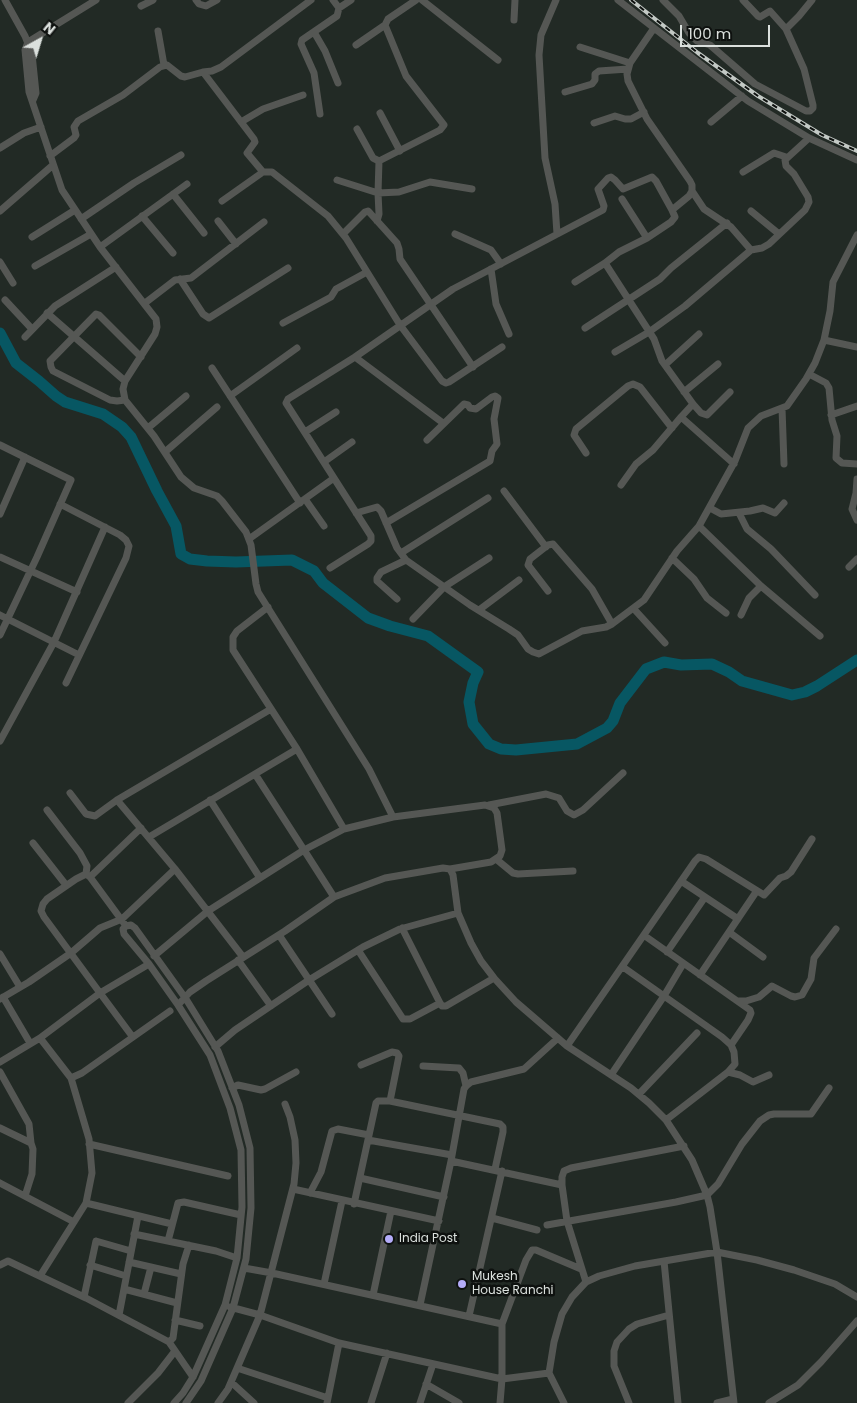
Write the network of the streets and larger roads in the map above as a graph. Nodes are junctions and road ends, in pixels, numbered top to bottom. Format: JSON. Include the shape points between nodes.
{"nodes":[{"id":1,"x":5,"y":0,"type":"edge"},
{"id":2,"x":96,"y":0,"type":"edge"},
{"id":3,"x":153,"y":0,"type":"edge"},
{"id":4,"x":196,"y":0,"type":"edge"},
{"id":5,"x":217,"y":0,"type":"edge"},
{"id":6,"x":311,"y":0,"type":"edge"},
{"id":7,"x":333,"y":0,"type":"edge"},
{"id":8,"x":352,"y":0,"type":"edge"},
{"id":9,"x":416,"y":0,"type":"edge"},
{"id":10,"x":422,"y":0,"type":"edge"},
{"id":11,"x":515,"y":0,"type":"edge"},
{"id":12,"x":556,"y":0,"type":"edge"},
{"id":13,"x":618,"y":0,"type":"edge"},
{"id":14,"x":663,"y":0,"type":"edge"},
{"id":15,"x":743,"y":0,"type":"edge"},
{"id":16,"x":812,"y":0,"type":"edge"},
{"id":17,"x":141,"y":6,"type":"dead end"},
{"id":18,"x":339,"y":8,"type":"junction"},
{"id":19,"x":514,"y":20,"type":"dead end"},
{"id":20,"x":385,"y":25,"type":"junction"},
{"id":21,"x":654,"y":28,"type":"junction"},
{"id":22,"x":786,"y":28,"type":"junction"},
{"id":23,"x":158,"y":31,"type":"dead end"},
{"id":24,"x":314,"y":32,"type":"junction"},
{"id":25,"x":28,"y":42,"type":"junction"},
{"id":26,"x":356,"y":45,"type":"dead end"},
{"id":27,"x":580,"y":47,"type":"dead end"},
{"id":28,"x":498,"y":60,"type":"dead end"},
{"id":29,"x":164,"y":65,"type":"junction"},
{"id":30,"x":629,"y":66,"type":"junction"},
{"id":31,"x":203,"y":72,"type":"junction"},
{"id":32,"x":338,"y":83,"type":"dead end"},
{"id":33,"x":565,"y":92,"type":"dead end"},
{"id":34,"x":303,"y":96,"type":"dead end"},
{"id":35,"x":742,"y":96,"type":"junction"},
{"id":36,"x":644,"y":112,"type":"junction"},
{"id":37,"x":320,"y":114,"type":"dead end"},
{"id":38,"x":380,"y":114,"type":"dead end"},
{"id":39,"x":241,"y":122,"type":"junction"},
{"id":40,"x":712,"y":122,"type":"dead end"},
{"id":41,"x":594,"y":123,"type":"dead end"},
{"id":42,"x":40,"y":127,"type":"junction"},
{"id":43,"x":357,"y":129,"type":"dead end"},
{"id":44,"x":0,"y":138,"type":"edge"},
{"id":45,"x":809,"y":138,"type":"junction"},
{"id":46,"x":2,"y":147,"type":"edge"},
{"id":47,"x":400,"y":151,"type":"junction"},
{"id":48,"x":181,"y":155,"type":"dead end"},
{"id":49,"x":50,"y":156,"type":"junction"},
{"id":50,"x":786,"y":157,"type":"junction"},
{"id":51,"x":857,"y":160,"type":"edge"},
{"id":52,"x":379,"y":161,"type":"junction"},
{"id":53,"x":53,"y":165,"type":"junction"},
{"id":54,"x":262,"y":172,"type":"junction"},
{"id":55,"x":743,"y":172,"type":"dead end"},
{"id":56,"x":338,"y":180,"type":"dead end"},
{"id":57,"x":187,"y":184,"type":"dead end"},
{"id":58,"x":472,"y":189,"type":"dead end"},
{"id":59,"x":692,"y":191,"type":"junction"},
{"id":60,"x":378,"y":193,"type":"junction"},
{"id":61,"x":173,"y":194,"type":"junction"},
{"id":62,"x":622,"y":199,"type":"dead end"},
{"id":63,"x":222,"y":201,"type":"dead end"},
{"id":64,"x":75,"y":210,"type":"junction"},
{"id":65,"x":672,"y":210,"type":"junction"},
{"id":66,"x":0,"y":211,"type":"edge"},
{"id":67,"x":751,"y":211,"type":"dead end"},
{"id":68,"x":142,"y":216,"type":"junction"},
{"id":69,"x":81,"y":219,"type":"junction"},
{"id":70,"x":218,"y":221,"type":"dead end"},
{"id":71,"x":377,"y":221,"type":"junction"},
{"id":72,"x":264,"y":222,"type":"dead end"},
{"id":73,"x":727,"y":223,"type":"junction"},
{"id":74,"x":204,"y":233,"type":"dead end"},
{"id":75,"x":91,"y":234,"type":"junction"},
{"id":76,"x":343,"y":234,"type":"junction"},
{"id":77,"x":455,"y":234,"type":"dead end"},
{"id":78,"x":557,"y":234,"type":"junction"},
{"id":79,"x":779,"y":234,"type":"junction"},
{"id":80,"x":857,"y":235,"type":"edge"},
{"id":81,"x":32,"y":237,"type":"dead end"},
{"id":82,"x":646,"y":238,"type":"junction"},
{"id":83,"x":236,"y":244,"type":"junction"},
{"id":84,"x":100,"y":247,"type":"junction"},
{"id":85,"x":751,"y":250,"type":"junction"},
{"id":86,"x":174,"y":253,"type":"dead end"},
{"id":87,"x":0,"y":262,"type":"edge"},
{"id":88,"x":605,"y":262,"type":"junction"},
{"id":89,"x":501,"y":264,"type":"junction"},
{"id":90,"x":35,"y":266,"type":"dead end"},
{"id":91,"x":116,"y":267,"type":"junction"},
{"id":92,"x":288,"y":268,"type":"dead end"},
{"id":93,"x":491,"y":269,"type":"junction"},
{"id":94,"x":367,"y":272,"type":"junction"},
{"id":95,"x":180,"y":279,"type":"junction"},
{"id":96,"x":575,"y":282,"type":"dead end"},
{"id":97,"x":13,"y":284,"type":"dead end"},
{"id":98,"x":4,"y":300,"type":"dead end"},
{"id":99,"x":629,"y":301,"type":"junction"},
{"id":100,"x":145,"y":303,"type":"junction"},
{"id":101,"x":430,"y":304,"type":"junction"},
{"id":102,"x":47,"y":313,"type":"junction"},
{"id":103,"x":283,"y":323,"type":"dead end"},
{"id":104,"x":400,"y":325,"type":"junction"},
{"id":105,"x":585,"y":328,"type":"dead end"},
{"id":106,"x":32,"y":329,"type":"junction"},
{"id":107,"x":649,"y":332,"type":"junction"},
{"id":108,"x":509,"y":334,"type":"dead end"},
{"id":109,"x":699,"y":334,"type":"dead end"},
{"id":110,"x":74,"y":336,"type":"junction"},
{"id":111,"x":25,"y":337,"type":"dead end"},
{"id":112,"x":824,"y":340,"type":"junction"},
{"id":113,"x":502,"y":347,"type":"dead end"},
{"id":114,"x":857,"y":347,"type":"edge"},
{"id":115,"x":297,"y":348,"type":"dead end"},
{"id":116,"x":614,"y":352,"type":"dead end"},
{"id":117,"x":141,"y":357,"type":"junction"},
{"id":118,"x":355,"y":357,"type":"junction"},
{"id":119,"x":718,"y":364,"type":"dead end"},
{"id":120,"x":665,"y":365,"type":"junction"},
{"id":121,"x":473,"y":367,"type":"junction"},
{"id":122,"x":212,"y":368,"type":"dead end"},
{"id":123,"x":809,"y":374,"type":"junction"},
{"id":124,"x":124,"y":381,"type":"junction"},
{"id":125,"x":684,"y":392,"type":"junction"},
{"id":126,"x":730,"y":392,"type":"dead end"},
{"id":127,"x":186,"y":396,"type":"dead end"},
{"id":128,"x":230,"y":396,"type":"junction"},
{"id":129,"x":125,"y":400,"type":"junction"},
{"id":130,"x":693,"y":404,"type":"junction"},
{"id":131,"x":857,"y":406,"type":"edge"},
{"id":132,"x":217,"y":407,"type":"dead end"},
{"id":133,"x":782,"y":408,"type":"junction"},
{"id":134,"x":336,"y":412,"type":"dead end"},
{"id":135,"x":831,"y":415,"type":"junction"},
{"id":136,"x":681,"y":417,"type":"junction"},
{"id":137,"x":443,"y":423,"type":"junction"},
{"id":138,"x":148,"y":428,"type":"junction"},
{"id":139,"x":672,"y":428,"type":"junction"},
{"id":140,"x":305,"y":432,"type":"junction"},
{"id":141,"x":427,"y":440,"type":"dead end"},
{"id":142,"x":352,"y":442,"type":"dead end"},
{"id":143,"x":0,"y":445,"type":"edge"},
{"id":144,"x":165,"y":452,"type":"junction"},
{"id":145,"x":586,"y":453,"type":"dead end"},
{"id":146,"x":25,"y":457,"type":"junction"},
{"id":147,"x":324,"y":462,"type":"junction"},
{"id":148,"x":734,"y":464,"type":"junction"},
{"id":149,"x":784,"y":464,"type":"dead end"},
{"id":150,"x":857,"y":464,"type":"edge"},
{"id":151,"x":334,"y":478,"type":"junction"},
{"id":152,"x":857,"y":479,"type":"edge"},
{"id":153,"x":621,"y":485,"type":"dead end"},
{"id":154,"x":504,"y":491,"type":"dead end"},
{"id":155,"x":857,"y":493,"type":"edge"},
{"id":156,"x":488,"y":498,"type":"dead end"},
{"id":157,"x":303,"y":501,"type":"junction"},
{"id":158,"x":784,"y":503,"type":"dead end"},
{"id":159,"x":60,"y":504,"type":"junction"},
{"id":160,"x":710,"y":508,"type":"junction"},
{"id":161,"x":356,"y":513,"type":"junction"},
{"id":162,"x":739,"y":513,"type":"junction"},
{"id":163,"x":0,"y":514,"type":"edge"},
{"id":164,"x":857,"y":520,"type":"edge"},
{"id":165,"x":386,"y":523,"type":"junction"},
{"id":166,"x":324,"y":526,"type":"dead end"},
{"id":167,"x":698,"y":526,"type":"junction"},
{"id":168,"x":105,"y":527,"type":"junction"},
{"id":169,"x":250,"y":542,"type":"junction"},
{"id":170,"x":546,"y":547,"type":"junction"},
{"id":171,"x":0,"y":557,"type":"edge"},
{"id":172,"x":403,"y":557,"type":"junction"},
{"id":173,"x":489,"y":558,"type":"dead end"},
{"id":174,"x":672,"y":558,"type":"junction"},
{"id":175,"x":857,"y":560,"type":"edge"},
{"id":176,"x":849,"y":567,"type":"dead end"},
{"id":177,"x":330,"y":568,"type":"dead end"},
{"id":178,"x":30,"y":571,"type":"junction"},
{"id":179,"x":519,"y":580,"type":"dead end"},
{"id":180,"x":762,"y":586,"type":"junction"},
{"id":181,"x":444,"y":587,"type":"junction"},
{"id":182,"x":77,"y":592,"type":"junction"},
{"id":183,"x":548,"y":592,"type":"dead end"},
{"id":184,"x":815,"y":595,"type":"dead end"},
{"id":185,"x":397,"y":600,"type":"dead end"},
{"id":186,"x":268,"y":607,"type":"junction"},
{"id":187,"x":634,"y":609,"type":"junction"},
{"id":188,"x":479,"y":610,"type":"junction"},
{"id":189,"x":726,"y":613,"type":"dead end"},
{"id":190,"x":0,"y":615,"type":"edge"},
{"id":191,"x":741,"y":615,"type":"dead end"},
{"id":192,"x":8,"y":619,"type":"junction"},
{"id":193,"x":413,"y":619,"type":"dead end"},
{"id":194,"x":612,"y":624,"type":"junction"},
{"id":195,"x":0,"y":635,"type":"edge"},
{"id":196,"x":820,"y":636,"type":"dead end"},
{"id":197,"x":54,"y":642,"type":"junction"},
{"id":198,"x":665,"y":643,"type":"dead end"},
{"id":199,"x":79,"y":655,"type":"junction"},
{"id":200,"x":66,"y":683,"type":"dead end"},
{"id":201,"x":271,"y":709,"type":"junction"},
{"id":202,"x":3,"y":731,"type":"edge"},
{"id":203,"x":0,"y":741,"type":"edge"},
{"id":204,"x":297,"y":749,"type":"junction"},
{"id":205,"x":622,"y":773,"type":"dead end"},
{"id":206,"x":255,"y":774,"type":"junction"},
{"id":207,"x":70,"y":793,"type":"dead end"},
{"id":208,"x":117,"y":800,"type":"junction"},
{"id":209,"x":210,"y":800,"type":"junction"},
{"id":210,"x":489,"y":805,"type":"junction"},
{"id":211,"x":47,"y":810,"type":"dead end"},
{"id":212,"x":393,"y":817,"type":"junction"},
{"id":213,"x":141,"y":828,"type":"junction"},
{"id":214,"x":344,"y":829,"type":"junction"},
{"id":215,"x":149,"y":837,"type":"junction"},
{"id":216,"x":812,"y":839,"type":"dead end"},
{"id":217,"x":33,"y":842,"type":"dead end"},
{"id":218,"x":304,"y":850,"type":"junction"},
{"id":219,"x":496,"y":859,"type":"junction"},
{"id":220,"x":175,"y":869,"type":"junction"},
{"id":221,"x":450,"y":869,"type":"junction"},
{"id":222,"x":572,"y":871,"type":"dead end"},
{"id":223,"x":88,"y":876,"type":"junction"},
{"id":224,"x":260,"y":878,"type":"junction"},
{"id":225,"x":681,"y":881,"type":"junction"},
{"id":226,"x":66,"y":886,"type":"junction"},
{"id":227,"x":756,"y":892,"type":"junction"},
{"id":228,"x":334,"y":897,"type":"junction"},
{"id":229,"x":705,"y":897,"type":"junction"},
{"id":230,"x":208,"y":911,"type":"junction"},
{"id":231,"x":458,"y":912,"type":"junction"},
{"id":232,"x":738,"y":919,"type":"junction"},
{"id":233,"x":124,"y":923,"type":"junction"},
{"id":234,"x":402,"y":928,"type":"junction"},
{"id":235,"x":836,"y":929,"type":"dead end"},
{"id":236,"x":729,"y":932,"type":"junction"},
{"id":237,"x":279,"y":935,"type":"junction"},
{"id":238,"x":644,"y":936,"type":"junction"},
{"id":239,"x":358,"y":950,"type":"junction"},
{"id":240,"x":667,"y":952,"type":"junction"},
{"id":241,"x":71,"y":953,"type":"junction"},
{"id":242,"x":0,"y":954,"type":"edge"},
{"id":243,"x":154,"y":956,"type":"junction"},
{"id":244,"x":763,"y":957,"type":"dead end"},
{"id":245,"x":241,"y":958,"type":"junction"},
{"id":246,"x":149,"y":964,"type":"junction"},
{"id":247,"x":683,"y":964,"type":"junction"},
{"id":248,"x":623,"y":967,"type":"junction"},
{"id":249,"x":700,"y":975,"type":"junction"},
{"id":250,"x":494,"y":978,"type":"junction"},
{"id":251,"x":309,"y":980,"type":"junction"},
{"id":252,"x":20,"y":987,"type":"junction"},
{"id":253,"x":100,"y":994,"type":"junction"},
{"id":254,"x":664,"y":996,"type":"junction"},
{"id":255,"x":2,"y":998,"type":"edge"},
{"id":256,"x":186,"y":999,"type":"junction"},
{"id":257,"x":738,"y":1001,"type":"junction"},
{"id":258,"x":440,"y":1003,"type":"junction"},
{"id":259,"x":178,"y":1006,"type":"junction"},
{"id":260,"x":271,"y":1006,"type":"junction"},
{"id":261,"x":170,"y":1010,"type":"dead end"},
{"id":262,"x":332,"y":1014,"type":"dead end"},
{"id":263,"x":697,"y":1033,"type":"dead end"},
{"id":264,"x":132,"y":1036,"type":"junction"},
{"id":265,"x":40,"y":1038,"type":"junction"},
{"id":266,"x":558,"y":1038,"type":"junction"},
{"id":267,"x":30,"y":1043,"type":"junction"},
{"id":268,"x":731,"y":1045,"type":"junction"},
{"id":269,"x":215,"y":1046,"type":"junction"},
{"id":270,"x":567,"y":1046,"type":"junction"},
{"id":271,"x":0,"y":1062,"type":"edge"},
{"id":272,"x":361,"y":1065,"type":"dead end"},
{"id":273,"x":424,"y":1066,"type":"dead end"},
{"id":274,"x":0,"y":1072,"type":"edge"},
{"id":275,"x":296,"y":1072,"type":"dead end"},
{"id":276,"x":728,"y":1072,"type":"junction"},
{"id":277,"x":611,"y":1075,"type":"junction"},
{"id":278,"x":769,"y":1075,"type":"dead end"},
{"id":279,"x":71,"y":1078,"type":"junction"},
{"id":280,"x":466,"y":1086,"type":"junction"},
{"id":281,"x":232,"y":1088,"type":"junction"},
{"id":282,"x":829,"y":1088,"type":"dead end"},
{"id":283,"x":639,"y":1094,"type":"junction"},
{"id":284,"x":390,"y":1101,"type":"junction"},
{"id":285,"x":285,"y":1104,"type":"dead end"},
{"id":286,"x":459,"y":1114,"type":"junction"},
{"id":287,"x":666,"y":1120,"type":"junction"},
{"id":288,"x":0,"y":1128,"type":"edge"},
{"id":289,"x":369,"y":1137,"type":"junction"},
{"id":290,"x":31,"y":1143,"type":"junction"},
{"id":291,"x":89,"y":1144,"type":"junction"},
{"id":292,"x":684,"y":1146,"type":"junction"},
{"id":293,"x":451,"y":1158,"type":"junction"},
{"id":294,"x":499,"y":1170,"type":"junction"},
{"id":295,"x":228,"y":1176,"type":"dead end"},
{"id":296,"x":360,"y":1178,"type":"junction"},
{"id":297,"x":0,"y":1183,"type":"edge"},
{"id":298,"x":562,"y":1185,"type":"junction"},
{"id":299,"x":292,"y":1189,"type":"junction"},
{"id":300,"x":310,"y":1193,"type":"junction"},
{"id":301,"x":707,"y":1195,"type":"junction"},
{"id":302,"x":25,"y":1196,"type":"junction"},
{"id":303,"x":444,"y":1197,"type":"junction"},
{"id":304,"x":342,"y":1201,"type":"junction"},
{"id":305,"x":86,"y":1203,"type":"junction"},
{"id":306,"x":354,"y":1204,"type":"junction"},
{"id":307,"x":251,"y":1208,"type":"junction"},
{"id":308,"x":242,"y":1211,"type":"junction"},
{"id":309,"x":391,"y":1211,"type":"junction"},
{"id":310,"x":138,"y":1216,"type":"junction"},
{"id":311,"x":492,"y":1218,"type":"junction"},
{"id":312,"x":438,"y":1221,"type":"junction"},
{"id":313,"x":567,"y":1221,"type":"junction"},
{"id":314,"x":74,"y":1222,"type":"junction"},
{"id":315,"x":172,"y":1224,"type":"junction"},
{"id":316,"x":547,"y":1225,"type":"dead end"},
{"id":317,"x":537,"y":1230,"type":"dead end"},
{"id":318,"x":134,"y":1234,"type":"junction"},
{"id":319,"x":168,"y":1241,"type":"junction"},
{"id":320,"x":189,"y":1245,"type":"junction"},
{"id":321,"x":131,"y":1251,"type":"junction"},
{"id":322,"x":717,"y":1252,"type":"junction"},
{"id":323,"x":0,"y":1257,"type":"edge"},
{"id":324,"x":237,"y":1258,"type":"junction"},
{"id":325,"x":8,"y":1261,"type":"junction"},
{"id":326,"x":664,"y":1261,"type":"junction"},
{"id":327,"x":129,"y":1262,"type":"junction"},
{"id":328,"x":0,"y":1265,"type":"edge"},
{"id":329,"x":90,"y":1265,"type":"junction"},
{"id":330,"x":151,"y":1267,"type":"junction"},
{"id":331,"x":244,"y":1268,"type":"junction"},
{"id":332,"x":581,"y":1268,"type":"junction"},
{"id":333,"x":272,"y":1272,"type":"junction"},
{"id":334,"x":181,"y":1274,"type":"junction"},
{"id":335,"x":40,"y":1276,"type":"junction"},
{"id":336,"x":126,"y":1276,"type":"junction"},
{"id":337,"x":586,"y":1282,"type":"junction"},
{"id":338,"x":324,"y":1284,"type":"junction"},
{"id":339,"x":124,"y":1289,"type":"junction"},
{"id":340,"x":144,"y":1294,"type":"junction"},
{"id":341,"x":373,"y":1295,"type":"junction"},
{"id":342,"x":84,"y":1296,"type":"junction"},
{"id":343,"x":857,"y":1297,"type":"edge"},
{"id":344,"x":177,"y":1303,"type":"junction"},
{"id":345,"x":225,"y":1305,"type":"junction"},
{"id":346,"x":420,"y":1305,"type":"junction"},
{"id":347,"x":233,"y":1308,"type":"junction"},
{"id":348,"x":119,"y":1315,"type":"junction"},
{"id":349,"x":260,"y":1315,"type":"junction"},
{"id":350,"x":669,"y":1315,"type":"junction"},
{"id":351,"x":469,"y":1316,"type":"junction"},
{"id":352,"x":175,"y":1320,"type":"junction"},
{"id":353,"x":857,"y":1321,"type":"edge"},
{"id":354,"x":502,"y":1324,"type":"junction"},
{"id":355,"x":200,"y":1326,"type":"dead end"},
{"id":356,"x":169,"y":1342,"type":"junction"},
{"id":357,"x":338,"y":1343,"type":"junction"},
{"id":358,"x":176,"y":1351,"type":"junction"},
{"id":359,"x":386,"y":1354,"type":"junction"},
{"id":360,"x":433,"y":1364,"type":"junction"},
{"id":361,"x":237,"y":1368,"type":"junction"},
{"id":362,"x":549,"y":1373,"type":"junction"},
{"id":363,"x":193,"y":1377,"type":"junction"},
{"id":364,"x":502,"y":1379,"type":"junction"},
{"id":365,"x":231,"y":1382,"type":"junction"},
{"id":366,"x":426,"y":1384,"type":"junction"},
{"id":367,"x":327,"y":1401,"type":"edge"},
{"id":368,"x":734,"y":1401,"type":"edge"},
{"id":369,"x":128,"y":1403,"type":"edge"},
{"id":370,"x":174,"y":1403,"type":"edge"},
{"id":371,"x":186,"y":1403,"type":"edge"},
{"id":372,"x":218,"y":1403,"type":"edge"},
{"id":373,"x":254,"y":1403,"type":"edge"},
{"id":374,"x":371,"y":1403,"type":"edge"},
{"id":375,"x":420,"y":1403,"type":"edge"},
{"id":376,"x":459,"y":1403,"type":"edge"},
{"id":377,"x":500,"y":1403,"type":"edge"},
{"id":378,"x":564,"y":1403,"type":"edge"},
{"id":379,"x":628,"y":1403,"type":"edge"},
{"id":380,"x":678,"y":1403,"type":"edge"},
{"id":381,"x":717,"y":1403,"type":"edge"},
{"id":382,"x":769,"y":1403,"type":"edge"}],
"edges":[{"from":1,"to":25,"type":"street"},
{"from":2,"to":25,"type":"street"},
{"from":3,"to":17,"type":"street"},
{"from":4,"to":5,"type":"street","via":[[206,6]]},
{"from":6,"to":31,"type":"street","via":[[221,67]]},
{"from":7,"to":18,"type":"street"},
{"from":8,"to":18,"type":"street"},
{"from":9,"to":20,"type":"street","via":[[388,19]]},
{"from":10,"to":28,"type":"street"},
{"from":11,"to":19,"type":"street"},
{"from":12,"to":78,"type":"street","via":[[541,35],[539,55],[544,158],[555,204]]},
{"from":13,"to":21,"type":"street"},
{"from":14,"to":22,"type":"street","via":[[679,16],[689,33],[710,45],[755,84],[810,111],[813,105],[804,69]]},
{"from":15,"to":22,"type":"street","via":[[758,16],[770,11]]},
{"from":16,"to":22,"type":"street"},
{"from":18,"to":24,"type":"street","via":[[337,16]]},
{"from":20,"to":26,"type":"street"},
{"from":20,"to":47,"type":"street","via":[[410,84],[444,125]]},
{"from":21,"to":30,"type":"street"},
{"from":21,"to":35,"type":"street"},
{"from":23,"to":29,"type":"street"},
{"from":24,"to":32,"type":"street"},
{"from":24,"to":37,"type":"street","via":[[301,44],[314,73]]},
{"from":25,"to":42,"type":"street","via":[[36,93],[33,100]]},
{"from":27,"to":30,"type":"street"},
{"from":29,"to":31,"type":"street","via":[[184,77]]},
{"from":29,"to":49,"type":"street","via":[[123,95],[78,121],[74,127],[74,138]]},
{"from":30,"to":33,"type":"street","via":[[599,71],[592,84]]},
{"from":30,"to":36,"type":"street","via":[[628,81]]},
{"from":31,"to":39,"type":"street"},
{"from":34,"to":39,"type":"street","via":[[263,109]]},
{"from":35,"to":40,"type":"street"},
{"from":35,"to":45,"type":"street"},
{"from":36,"to":41,"type":"street","via":[[632,119],[615,116]]},
{"from":36,"to":59,"type":"street","via":[[690,181]]},
{"from":38,"to":47,"type":"street"},
{"from":39,"to":54,"type":"street","via":[[255,142],[247,153]]},
{"from":42,"to":46,"type":"street"},
{"from":42,"to":49,"type":"street"},
{"from":43,"to":52,"type":"street","via":[[373,158]]},
{"from":44,"to":46,"type":"street"},
{"from":45,"to":50,"type":"street"},
{"from":45,"to":51,"type":"street"},
{"from":47,"to":52,"type":"street"},
{"from":48,"to":69,"type":"street"},
{"from":49,"to":53,"type":"street"},
{"from":50,"to":55,"type":"street","via":[[774,153]]},
{"from":50,"to":79,"type":"street","via":[[785,163],[809,202],[805,210]]},
{"from":52,"to":60,"type":"street"},
{"from":53,"to":64,"type":"street","via":[[62,190]]},
{"from":53,"to":66,"type":"street"},
{"from":54,"to":63,"type":"street"},
{"from":54,"to":76,"type":"street","via":[[272,172],[328,216]]},
{"from":56,"to":60,"type":"street"},
{"from":57,"to":61,"type":"street"},
{"from":58,"to":60,"type":"street","via":[[430,182],[399,192]]},
{"from":59,"to":65,"type":"street"},
{"from":59,"to":73,"type":"street","via":[[704,209]]},
{"from":60,"to":71,"type":"street"},
{"from":61,"to":68,"type":"street"},
{"from":61,"to":74,"type":"street"},
{"from":62,"to":82,"type":"street"},
{"from":64,"to":69,"type":"street"},
{"from":64,"to":81,"type":"street"},
{"from":65,"to":78,"type":"street","via":[[652,177],[623,188],[610,177],[598,189],[603,210]]},
{"from":65,"to":82,"type":"street","via":[[674,220]]},
{"from":67,"to":79,"type":"street"},
{"from":68,"to":84,"type":"street"},
{"from":68,"to":86,"type":"street"},
{"from":69,"to":75,"type":"street"},
{"from":70,"to":83,"type":"street"},
{"from":71,"to":76,"type":"street","via":[[368,211],[365,212]]},
{"from":71,"to":101,"type":"street","via":[[397,243],[400,259]]},
{"from":72,"to":83,"type":"street"},
{"from":73,"to":85,"type":"street"},
{"from":73,"to":99,"type":"street"},
{"from":75,"to":84,"type":"street"},
{"from":75,"to":90,"type":"street"},
{"from":76,"to":94,"type":"street"},
{"from":77,"to":89,"type":"street","via":[[490,250]]},
{"from":78,"to":89,"type":"street"},
{"from":79,"to":85,"type":"street","via":[[765,246]]},
{"from":80,"to":112,"type":"street","via":[[833,282]]},
{"from":82,"to":88,"type":"street"},
{"from":83,"to":95,"type":"street","via":[[191,278]]},
{"from":84,"to":91,"type":"street"},
{"from":85,"to":107,"type":"street"},
{"from":87,"to":97,"type":"street"},
{"from":88,"to":96,"type":"street"},
{"from":88,"to":99,"type":"street"},
{"from":89,"to":93,"type":"street"},
{"from":91,"to":100,"type":"street"},
{"from":91,"to":102,"type":"street"},
{"from":92,"to":95,"type":"street","via":[[209,318]]},
{"from":93,"to":101,"type":"street"},
{"from":93,"to":108,"type":"street","via":[[496,304]]},
{"from":94,"to":103,"type":"street","via":[[336,289],[331,297]]},
{"from":94,"to":104,"type":"street"},
{"from":95,"to":100,"type":"street"},
{"from":98,"to":106,"type":"street"},
{"from":99,"to":105,"type":"street"},
{"from":99,"to":107,"type":"street"},
{"from":100,"to":117,"type":"street","via":[[156,319],[157,327]]},
{"from":101,"to":104,"type":"street"},
{"from":101,"to":121,"type":"street"},
{"from":102,"to":106,"type":"street"},
{"from":102,"to":110,"type":"street"},
{"from":104,"to":118,"type":"street"},
{"from":104,"to":121,"type":"street","via":[[442,381],[449,382]]},
{"from":106,"to":111,"type":"street"},
{"from":107,"to":116,"type":"street"},
{"from":107,"to":120,"type":"street"},
{"from":109,"to":120,"type":"street"},
{"from":110,"to":117,"type":"street","via":[[99,315]]},
{"from":110,"to":124,"type":"street"},
{"from":110,"to":129,"type":"street","via":[[50,361],[50,367],[110,400]]},
{"from":112,"to":114,"type":"street"},
{"from":112,"to":123,"type":"street"},
{"from":113,"to":121,"type":"street"},
{"from":115,"to":128,"type":"street"},
{"from":117,"to":124,"type":"street"},
{"from":118,"to":137,"type":"street"},
{"from":118,"to":140,"type":"street","via":[[286,401]]},
{"from":119,"to":125,"type":"street"},
{"from":120,"to":125,"type":"street"},
{"from":122,"to":128,"type":"street"},
{"from":123,"to":133,"type":"street","via":[[793,400]]},
{"from":123,"to":135,"type":"street","via":[[828,385]]},
{"from":124,"to":129,"type":"street"},
{"from":125,"to":130,"type":"street"},
{"from":126,"to":130,"type":"street","via":[[707,414],[701,413]]},
{"from":127,"to":138,"type":"street"},
{"from":128,"to":157,"type":"street"},
{"from":129,"to":138,"type":"street"},
{"from":130,"to":136,"type":"street"},
{"from":131,"to":135,"type":"street"},
{"from":132,"to":144,"type":"street"},
{"from":133,"to":148,"type":"street","via":[[761,416],[748,428]]},
{"from":133,"to":149,"type":"street"},
{"from":134,"to":140,"type":"street"},
{"from":135,"to":150,"type":"street","via":[[836,436],[836,458],[842,463]]},
{"from":136,"to":139,"type":"street"},
{"from":136,"to":148,"type":"street"},
{"from":137,"to":141,"type":"street"},
{"from":137,"to":165,"type":"street","via":[[464,404],[476,409],[492,397],[498,398],[494,419],[497,444],[490,461]]},
{"from":138,"to":144,"type":"street"},
{"from":139,"to":145,"type":"street","via":[[640,388],[633,384],[576,429],[574,436]]},
{"from":139,"to":153,"type":"street","via":[[650,454],[633,467]]},
{"from":140,"to":147,"type":"street"},
{"from":142,"to":147,"type":"street"},
{"from":143,"to":146,"type":"street"},
{"from":144,"to":169,"type":"street","via":[[186,484],[222,500]]},
{"from":146,"to":159,"type":"street","via":[[71,480]]},
{"from":146,"to":163,"type":"street"},
{"from":147,"to":151,"type":"street"},
{"from":148,"to":160,"type":"street"},
{"from":151,"to":157,"type":"street"},
{"from":151,"to":161,"type":"street"},
{"from":152,"to":155,"type":"street"},
{"from":154,"to":170,"type":"street"},
{"from":155,"to":164,"type":"street","via":[[852,508]]},
{"from":156,"to":172,"type":"street"},
{"from":157,"to":166,"type":"street"},
{"from":157,"to":169,"type":"street"},
{"from":158,"to":162,"type":"street","via":[[775,513],[763,508]]},
{"from":159,"to":168,"type":"street"},
{"from":159,"to":178,"type":"street"},
{"from":160,"to":162,"type":"street","via":[[721,514]]},
{"from":160,"to":167,"type":"street"},
{"from":161,"to":165,"type":"street","via":[[377,507]]},
{"from":161,"to":177,"type":"street","via":[[371,541]]},
{"from":162,"to":184,"type":"street","via":[[747,529]]},
{"from":165,"to":172,"type":"street"},
{"from":167,"to":174,"type":"street"},
{"from":167,"to":180,"type":"street"},
{"from":168,"to":182,"type":"street"},
{"from":168,"to":199,"type":"street","via":[[126,540],[128,552]]},
{"from":169,"to":186,"type":"street","via":[[258,592]]},
{"from":170,"to":183,"type":"street","via":[[530,559],[528,565]]},
{"from":170,"to":194,"type":"street","via":[[555,545],[596,595]]},
{"from":171,"to":178,"type":"street"},
{"from":172,"to":181,"type":"street"},
{"from":172,"to":185,"type":"street","via":[[376,578]]},
{"from":173,"to":181,"type":"street"},
{"from":174,"to":187,"type":"street","via":[[649,594]]},
{"from":174,"to":189,"type":"street","via":[[694,579],[706,598]]},
{"from":175,"to":176,"type":"street"},
{"from":178,"to":182,"type":"street"},
{"from":178,"to":192,"type":"street"},
{"from":179,"to":188,"type":"street"},
{"from":180,"to":191,"type":"street","via":[[749,598]]},
{"from":180,"to":196,"type":"street"},
{"from":181,"to":188,"type":"street"},
{"from":181,"to":193,"type":"street"},
{"from":182,"to":197,"type":"street"},
{"from":186,"to":201,"type":"street","via":[[237,631],[232,643],[233,650]]},
{"from":186,"to":212,"type":"street","via":[[369,769]]},
{"from":187,"to":194,"type":"street"},
{"from":187,"to":198,"type":"street"},
{"from":188,"to":194,"type":"street","via":[[518,635],[533,652],[539,654],[582,631]]},
{"from":190,"to":192,"type":"street"},
{"from":192,"to":195,"type":"street"},
{"from":192,"to":197,"type":"street"},
{"from":197,"to":199,"type":"street"},
{"from":197,"to":202,"type":"street"},
{"from":199,"to":200,"type":"street"},
{"from":201,"to":204,"type":"street"},
{"from":201,"to":208,"type":"street"},
{"from":202,"to":203,"type":"street"},
{"from":204,"to":206,"type":"street"},
{"from":204,"to":214,"type":"street"},
{"from":205,"to":210,"type":"street","via":[[574,815],[559,798],[546,794]]},
{"from":206,"to":209,"type":"street"},
{"from":206,"to":218,"type":"street"},
{"from":207,"to":208,"type":"street","via":[[92,817]]},
{"from":208,"to":213,"type":"street"},
{"from":209,"to":215,"type":"street"},
{"from":209,"to":224,"type":"street"},
{"from":210,"to":212,"type":"street"},
{"from":210,"to":219,"type":"street","via":[[497,813],[502,850]]},
{"from":211,"to":223,"type":"street","via":[[80,853]]},
{"from":212,"to":214,"type":"street"},
{"from":213,"to":215,"type":"street"},
{"from":213,"to":223,"type":"street"},
{"from":214,"to":218,"type":"street"},
{"from":215,"to":220,"type":"street"},
{"from":216,"to":227,"type":"street","via":[[786,876],[780,878],[765,895]]},
{"from":217,"to":226,"type":"street"},
{"from":218,"to":224,"type":"street"},
{"from":218,"to":228,"type":"street"},
{"from":219,"to":221,"type":"street"},
{"from":219,"to":222,"type":"street","via":[[518,874]]},
{"from":220,"to":230,"type":"street"},
{"from":220,"to":233,"type":"street"},
{"from":221,"to":228,"type":"street","via":[[385,878]]},
{"from":221,"to":231,"type":"street"},
{"from":223,"to":226,"type":"street"},
{"from":223,"to":233,"type":"street"},
{"from":224,"to":230,"type":"street"},
{"from":225,"to":227,"type":"street","via":[[699,857]]},
{"from":225,"to":229,"type":"street"},
{"from":225,"to":238,"type":"street"},
{"from":226,"to":241,"type":"street","via":[[47,899],[41,911]]},
{"from":227,"to":232,"type":"street"},
{"from":228,"to":237,"type":"street"},
{"from":229,"to":232,"type":"street"},
{"from":229,"to":240,"type":"street"},
{"from":230,"to":243,"type":"street"},
{"from":230,"to":245,"type":"street"},
{"from":231,"to":234,"type":"street"},
{"from":231,"to":250,"type":"street","via":[[470,944]]},
{"from":232,"to":236,"type":"street"},
{"from":233,"to":241,"type":"street","via":[[100,928]]},
{"from":233,"to":243,"type":"street","via":[[135,928]]},
{"from":233,"to":246,"type":"street","via":[[124,934]]},
{"from":234,"to":239,"type":"street"},
{"from":234,"to":258,"type":"street"},
{"from":235,"to":257,"type":"street","via":[[814,958],[811,979],[802,995],[791,996],[772,986],[759,997]]},
{"from":236,"to":244,"type":"street"},
{"from":236,"to":249,"type":"street"},
{"from":237,"to":245,"type":"street"},
{"from":237,"to":251,"type":"street"},
{"from":238,"to":240,"type":"street"},
{"from":238,"to":248,"type":"street"},
{"from":239,"to":251,"type":"street"},
{"from":239,"to":258,"type":"street","via":[[402,1019],[410,1019]]},
{"from":240,"to":247,"type":"street"},
{"from":241,"to":252,"type":"street"},
{"from":241,"to":253,"type":"street"},
{"from":242,"to":252,"type":"street"},
{"from":243,"to":256,"type":"street"},
{"from":245,"to":256,"type":"street","via":[[190,992]]},
{"from":245,"to":260,"type":"street"},
{"from":246,"to":253,"type":"street"},
{"from":246,"to":259,"type":"street"},
{"from":247,"to":249,"type":"street"},
{"from":247,"to":254,"type":"street"},
{"from":248,"to":254,"type":"street"},
{"from":248,"to":270,"type":"street"},
{"from":249,"to":257,"type":"street"},
{"from":250,"to":258,"type":"street","via":[[446,1006]]},
{"from":250,"to":266,"type":"street"},
{"from":251,"to":260,"type":"street"},
{"from":251,"to":262,"type":"street"},
{"from":252,"to":255,"type":"street"},
{"from":253,"to":264,"type":"street"},
{"from":253,"to":265,"type":"street"},
{"from":254,"to":268,"type":"street"},
{"from":254,"to":277,"type":"street"},
{"from":255,"to":267,"type":"street"},
{"from":256,"to":259,"type":"street"},
{"from":256,"to":269,"type":"street"},
{"from":257,"to":268,"type":"street","via":[[751,1013]]},
{"from":259,"to":308,"type":"street","via":[[210,1055],[230,1108],[241,1150]]},
{"from":260,"to":269,"type":"street"},
{"from":261,"to":264,"type":"street"},
{"from":263,"to":283,"type":"street"},
{"from":264,"to":279,"type":"street"},
{"from":265,"to":267,"type":"street"},
{"from":265,"to":279,"type":"street"},
{"from":266,"to":270,"type":"street"},
{"from":266,"to":280,"type":"street","via":[[524,1069]]},
{"from":267,"to":271,"type":"street"},
{"from":268,"to":276,"type":"street","via":[[736,1060]]},
{"from":269,"to":281,"type":"street"},
{"from":270,"to":277,"type":"street"},
{"from":272,"to":284,"type":"street","via":[[392,1052],[397,1053]]},
{"from":273,"to":280,"type":"street","via":[[459,1068]]},
{"from":274,"to":290,"type":"street","via":[[29,1124]]},
{"from":275,"to":281,"type":"street","via":[[265,1089],[238,1085]]},
{"from":276,"to":278,"type":"street","via":[[753,1082]]},
{"from":276,"to":287,"type":"street"},
{"from":277,"to":283,"type":"street"},
{"from":279,"to":291,"type":"street"},
{"from":280,"to":286,"type":"street"},
{"from":281,"to":307,"type":"street","via":[[250,1148]]},
{"from":282,"to":301,"type":"street","via":[[811,1114],[774,1114],[760,1121],[718,1184]]},
{"from":283,"to":287,"type":"street"},
{"from":284,"to":286,"type":"street"},
{"from":284,"to":289,"type":"street","via":[[376,1103]]},
{"from":285,"to":299,"type":"street","via":[[295,1140],[296,1173]]},
{"from":286,"to":293,"type":"street"},
{"from":286,"to":294,"type":"street","via":[[495,1122],[503,1127]]},
{"from":287,"to":292,"type":"street"},
{"from":288,"to":290,"type":"street"},
{"from":289,"to":293,"type":"street"},
{"from":289,"to":296,"type":"street"},
{"from":289,"to":300,"type":"street","via":[[338,1129],[332,1131],[321,1172]]},
{"from":290,"to":302,"type":"street","via":[[32,1174]]},
{"from":291,"to":295,"type":"street"},
{"from":291,"to":305,"type":"street","via":[[92,1173]]},
{"from":292,"to":298,"type":"street","via":[[570,1168],[563,1173]]},
{"from":292,"to":301,"type":"street"},
{"from":293,"to":294,"type":"street"},
{"from":293,"to":303,"type":"street"},
{"from":294,"to":298,"type":"street"},
{"from":294,"to":311,"type":"street"},
{"from":296,"to":303,"type":"street"},
{"from":296,"to":306,"type":"street"},
{"from":297,"to":302,"type":"street"},
{"from":298,"to":313,"type":"street"},
{"from":299,"to":300,"type":"street"},
{"from":299,"to":333,"type":"street"},
{"from":300,"to":304,"type":"street"},
{"from":301,"to":313,"type":"street"},
{"from":301,"to":322,"type":"street"},
{"from":302,"to":314,"type":"street"},
{"from":303,"to":312,"type":"street"},
{"from":304,"to":306,"type":"street"},
{"from":304,"to":338,"type":"street"},
{"from":305,"to":310,"type":"street"},
{"from":305,"to":314,"type":"street"},
{"from":306,"to":309,"type":"street"},
{"from":307,"to":308,"type":"street"},
{"from":307,"to":331,"type":"street"},
{"from":308,"to":315,"type":"street","via":[[178,1203]]},
{"from":308,"to":324,"type":"street"},
{"from":309,"to":312,"type":"street"},
{"from":309,"to":341,"type":"street"},
{"from":310,"to":315,"type":"street"},
{"from":310,"to":318,"type":"street"},
{"from":311,"to":317,"type":"street"},
{"from":311,"to":351,"type":"street"},
{"from":312,"to":346,"type":"street"},
{"from":313,"to":316,"type":"street"},
{"from":313,"to":332,"type":"street"},
{"from":314,"to":335,"type":"street"},
{"from":315,"to":319,"type":"street"},
{"from":318,"to":319,"type":"street"},
{"from":318,"to":321,"type":"street"},
{"from":319,"to":320,"type":"street"},
{"from":320,"to":324,"type":"street"},
{"from":320,"to":334,"type":"street"},
{"from":321,"to":327,"type":"street"},
{"from":321,"to":329,"type":"street","via":[[96,1240]]},
{"from":322,"to":326,"type":"street"},
{"from":322,"to":343,"type":"street","via":[[794,1270],[835,1284]]},
{"from":322,"to":368,"type":"street"},
{"from":323,"to":325,"type":"street"},
{"from":324,"to":345,"type":"street"},
{"from":325,"to":328,"type":"street"},
{"from":325,"to":335,"type":"street"},
{"from":326,"to":337,"type":"street","via":[[624,1269]]},
{"from":326,"to":350,"type":"street"},
{"from":327,"to":330,"type":"street"},
{"from":327,"to":336,"type":"street"},
{"from":329,"to":336,"type":"street"},
{"from":329,"to":342,"type":"street"},
{"from":330,"to":334,"type":"street"},
{"from":330,"to":340,"type":"street"},
{"from":331,"to":333,"type":"street"},
{"from":331,"to":347,"type":"street"},
{"from":332,"to":337,"type":"street"},
{"from":332,"to":354,"type":"street","via":[[532,1250]]},
{"from":333,"to":338,"type":"street"},
{"from":333,"to":349,"type":"street"},
{"from":334,"to":344,"type":"street"},
{"from":335,"to":342,"type":"street"},
{"from":336,"to":339,"type":"street"},
{"from":337,"to":362,"type":"street","via":[[562,1314]]},
{"from":338,"to":341,"type":"street"},
{"from":339,"to":340,"type":"street"},
{"from":339,"to":348,"type":"street"},
{"from":340,"to":344,"type":"street"},
{"from":341,"to":346,"type":"street"},
{"from":342,"to":348,"type":"street"},
{"from":344,"to":352,"type":"street"},
{"from":345,"to":347,"type":"street"},
{"from":345,"to":363,"type":"street"},
{"from":346,"to":351,"type":"street"},
{"from":347,"to":349,"type":"street"},
{"from":347,"to":371,"type":"street","via":[[200,1381]]},
{"from":348,"to":356,"type":"street"},
{"from":349,"to":357,"type":"street"},
{"from":349,"to":361,"type":"street"},
{"from":350,"to":379,"type":"street","via":[[637,1324],[617,1342],[614,1366]]},
{"from":350,"to":380,"type":"street"},
{"from":351,"to":354,"type":"street"},
{"from":352,"to":355,"type":"street"},
{"from":352,"to":356,"type":"street","via":[[173,1338]]},
{"from":353,"to":382,"type":"street","via":[[805,1379]]},
{"from":354,"to":364,"type":"street"},
{"from":356,"to":358,"type":"street"},
{"from":357,"to":359,"type":"street"},
{"from":357,"to":367,"type":"street"},
{"from":358,"to":363,"type":"street"},
{"from":358,"to":369,"type":"street"},
{"from":359,"to":360,"type":"street"},
{"from":359,"to":374,"type":"street"},
{"from":360,"to":364,"type":"street"},
{"from":360,"to":366,"type":"street"},
{"from":361,"to":365,"type":"street"},
{"from":361,"to":367,"type":"street"},
{"from":362,"to":364,"type":"street"},
{"from":362,"to":378,"type":"street"},
{"from":363,"to":370,"type":"street"},
{"from":364,"to":377,"type":"street"},
{"from":365,"to":372,"type":"street"},
{"from":365,"to":373,"type":"street"},
{"from":366,"to":375,"type":"street"},
{"from":366,"to":376,"type":"street"},
{"from":368,"to":381,"type":"street"}]}
